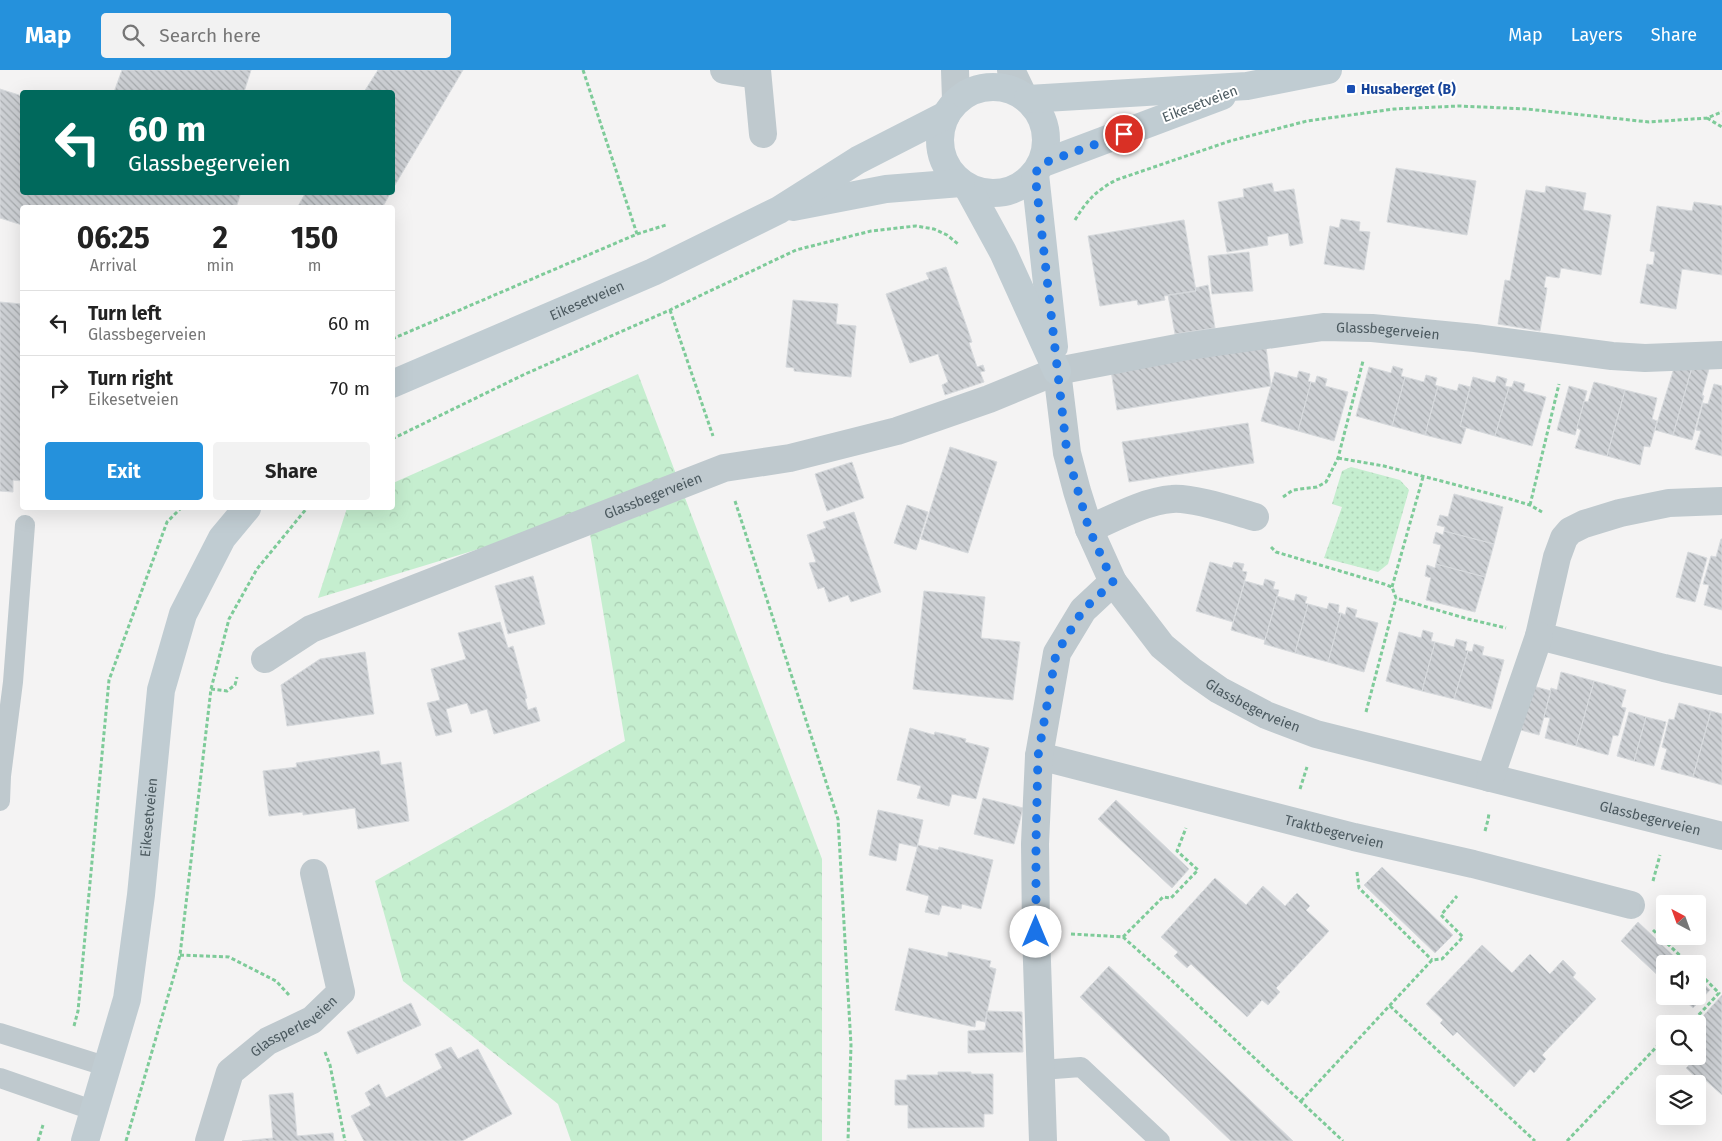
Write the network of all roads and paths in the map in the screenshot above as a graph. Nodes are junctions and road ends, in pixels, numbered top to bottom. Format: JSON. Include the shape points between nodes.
{"nodes":[{"id":1,"x":583,"y":70,"type":"edge"},
{"id":2,"x":724,"y":70,"type":"edge"},
{"id":3,"x":956,"y":70,"type":"edge"},
{"id":4,"x":1011,"y":70,"type":"edge"},
{"id":5,"x":1328,"y":70,"type":"edge"},
{"id":6,"x":757,"y":72,"type":"edge"},
{"id":7,"x":1247,"y":86,"type":"junction"},
{"id":8,"x":1025,"y":97,"type":"junction"},
{"id":9,"x":951,"y":108,"type":"junction"},
{"id":10,"x":1722,"y":112,"type":"edge"},
{"id":11,"x":1707,"y":118,"type":"junction"},
{"id":12,"x":1722,"y":127,"type":"edge"},
{"id":13,"x":763,"y":134,"type":"dead end"},
{"id":14,"x":1038,"y":169,"type":"junction"},
{"id":15,"x":965,"y":185,"type":"junction"},
{"id":16,"x":779,"y":210,"type":"junction"},
{"id":17,"x":675,"y":222,"type":"dead end"},
{"id":18,"x":1073,"y":223,"type":"dead end"},
{"id":19,"x":637,"y":234,"type":"junction"},
{"id":20,"x":963,"y":248,"type":"dead end"},
{"id":21,"x":670,"y":310,"type":"junction"},
{"id":22,"x":1372,"y":328,"type":"junction"},
{"id":23,"x":395,"y":338,"type":"edge"},
{"id":24,"x":1565,"y":350,"type":"junction"},
{"id":25,"x":1722,"y":355,"type":"edge"},
{"id":26,"x":1056,"y":371,"type":"junction"},
{"id":27,"x":395,"y":383,"type":"edge"},
{"id":28,"x":395,"y":438,"type":"edge"},
{"id":29,"x":1338,"y":458,"type":"junction"},
{"id":30,"x":724,"y":468,"type":"junction"},
{"id":31,"x":1423,"y":478,"type":"junction"},
{"id":32,"x":1722,"y":500,"type":"edge"},
{"id":33,"x":1530,"y":505,"type":"junction"},
{"id":34,"x":179,"y":510,"type":"edge"},
{"id":35,"x":244,"y":510,"type":"edge"},
{"id":36,"x":305,"y":510,"type":"edge"},
{"id":37,"x":1255,"y":517,"type":"junction"},
{"id":38,"x":25,"y":525,"type":"dead end"},
{"id":39,"x":1089,"y":529,"type":"junction"},
{"id":40,"x":1570,"y":531,"type":"junction"},
{"id":41,"x":1113,"y":582,"type":"junction"},
{"id":42,"x":1392,"y":587,"type":"junction"},
{"id":43,"x":1396,"y":598,"type":"junction"},
{"id":44,"x":1538,"y":636,"type":"junction"},
{"id":45,"x":265,"y":659,"type":"dead end"},
{"id":46,"x":1722,"y":681,"type":"edge"},
{"id":47,"x":1316,"y":734,"type":"junction"},
{"id":48,"x":1356,"y":743,"type":"junction"},
{"id":49,"x":1038,"y":756,"type":"junction"},
{"id":50,"x":1490,"y":778,"type":"junction"},
{"id":51,"x":0,"y":801,"type":"edge"},
{"id":52,"x":1291,"y":821,"type":"junction"},
{"id":53,"x":1665,"y":822,"type":"junction"},
{"id":54,"x":1722,"y":836,"type":"edge"},
{"id":55,"x":1354,"y":837,"type":"junction"},
{"id":56,"x":1177,"y":851,"type":"dead end"},
{"id":57,"x":314,"y":873,"type":"dead end"},
{"id":58,"x":1631,"y":905,"type":"joint"},
{"id":59,"x":1441,"y":915,"type":"dead end"},
{"id":60,"x":1649,"y":926,"type":"dead end"},
{"id":61,"x":1036,"y":932,"type":"junction"},
{"id":62,"x":1123,"y":937,"type":"junction"},
{"id":63,"x":1680,"y":955,"type":"edge"},
{"id":64,"x":1432,"y":960,"type":"junction"},
{"id":65,"x":1706,"y":980,"type":"edge"},
{"id":66,"x":1390,"y":1006,"type":"junction"},
{"id":67,"x":1699,"y":1015,"type":"edge"},
{"id":68,"x":0,"y":1033,"type":"edge"},
{"id":69,"x":1656,"y":1047,"type":"edge"},
{"id":70,"x":66,"y":1054,"type":"junction"},
{"id":71,"x":108,"y":1067,"type":"junction"},
{"id":72,"x":1041,"y":1070,"type":"junction"},
{"id":73,"x":0,"y":1078,"type":"edge"},
{"id":74,"x":52,"y":1096,"type":"junction"},
{"id":75,"x":1301,"y":1101,"type":"junction"},
{"id":76,"x":95,"y":1111,"type":"junction"},
{"id":77,"x":38,"y":1141,"type":"edge"},
{"id":78,"x":85,"y":1141,"type":"edge"},
{"id":79,"x":126,"y":1141,"type":"edge"},
{"id":80,"x":209,"y":1141,"type":"edge"},
{"id":81,"x":848,"y":1141,"type":"edge"},
{"id":82,"x":1042,"y":1141,"type":"edge"},
{"id":83,"x":1160,"y":1141,"type":"edge"},
{"id":84,"x":1343,"y":1141,"type":"edge"},
{"id":85,"x":1535,"y":1141,"type":"edge"},
{"id":86,"x":1567,"y":1141,"type":"edge"}],
"edges":[{"from":1,"to":19,"type":"path"},
{"from":2,"to":6,"type":"street"},
{"from":3,"to":9,"type":"street"},
{"from":4,"to":8,"type":"street"},
{"from":5,"to":7,"type":"main road","name":"Eikesetveien"},
{"from":6,"to":13,"type":"street"},
{"from":7,"to":8,"type":"main road","name":"Eikesetveien"},
{"from":7,"to":14,"type":"main road","name":"Eikesetveien"},
{"from":8,"to":9,"type":"main road","via":[[1000,87],[977,89]]},
{"from":8,"to":14,"type":"main road","via":[[1042,118],[1047,141]]},
{"from":9,"to":15,"type":"main road","via":[[939,139],[945,164]]},
{"from":9,"to":16,"type":"main road","name":"Eikesetveien","via":[[858,160]]},
{"from":10,"to":11,"type":"path"},
{"from":11,"to":12,"type":"path"},
{"from":11,"to":18,"type":"path","via":[[1649,122],[1527,109],[1459,106],[1394,109],[1307,121],[1230,140],[1116,180],[1099,189]]},
{"from":14,"to":15,"type":"main road","via":[[1015,189],[992,194]]},
{"from":14,"to":26,"type":"main road","name":"Glassbegerveien"},
{"from":15,"to":16,"type":"main road","name":"Eikesetveien","via":[[886,189]]},
{"from":15,"to":26,"type":"main road","name":"Glassbegerveien","via":[[1003,252]]},
{"from":16,"to":27,"type":"main road","name":"Eikesetveien","via":[[653,272]]},
{"from":17,"to":19,"type":"path"},
{"from":19,"to":23,"type":"path"},
{"from":20,"to":21,"type":"path","via":[[934,229],[916,226],[871,231],[796,250]]},
{"from":21,"to":28,"type":"path"},
{"from":21,"to":30,"type":"path"},
{"from":22,"to":24,"type":"street","name":"Glassbegerveien"},
{"from":22,"to":26,"type":"street","name":"Glassbegerveien","via":[[1323,327],[1182,347]]},
{"from":22,"to":29,"type":"path"},
{"from":24,"to":25,"type":"street","name":"Glassbegerveien","via":[[1644,358]]},
{"from":24,"to":33,"type":"path"},
{"from":26,"to":30,"type":"street","name":"Glassbegerveien","via":[[989,399],[897,431],[790,458]]},
{"from":26,"to":39,"type":"street","name":"Glassbegerveien","via":[[1067,453]]},
{"from":29,"to":31,"type":"path","via":[[1384,466]]},
{"from":29,"to":37,"type":"path","via":[[1326,482],[1317,487],[1293,490]]},
{"from":30,"to":45,"type":"street","name":"Glassbegerveien","via":[[311,630]]},
{"from":30,"to":81,"type":"path","via":[[838,819],[851,1045]]},
{"from":31,"to":33,"type":"path"},
{"from":31,"to":42,"type":"path"},
{"from":32,"to":40,"type":"street","via":[[1669,502],[1620,513]]},
{"from":33,"to":40,"type":"path"},
{"from":34,"to":70,"type":"path","via":[[167,522],[109,680],[78,1011]]},
{"from":35,"to":71,"type":"main road","name":"Eikesetveien","via":[[222,538],[183,614],[161,690],[141,895],[127,999]]},
{"from":36,"to":79,"type":"path","via":[[257,568],[229,619],[211,689],[180,955]]},
{"from":37,"to":39,"type":"street","via":[[1173,498]]},
{"from":37,"to":42,"type":"path","via":[[1268,545],[1276,552]]},
{"from":38,"to":51,"type":"lane"},
{"from":39,"to":41,"type":"street","name":"Glassbegerveien"},
{"from":40,"to":44,"type":"street","via":[[1557,557]]},
{"from":41,"to":47,"type":"street","name":"Glassbegerveien","via":[[1162,646],[1192,671],[1219,690],[1266,715]]},
{"from":41,"to":49,"type":"street","via":[[1083,610],[1056,654]]},
{"from":42,"to":43,"type":"path"},
{"from":43,"to":44,"type":"path"},
{"from":43,"to":48,"type":"path"},
{"from":44,"to":46,"type":"street"},
{"from":44,"to":50,"type":"street"},
{"from":47,"to":48,"type":"street","name":"Glassbegerveien"},
{"from":47,"to":52,"type":"path"},
{"from":48,"to":50,"type":"street","name":"Glassbegerveien"},
{"from":49,"to":52,"type":"street","name":"Traktbegerveien"},
{"from":49,"to":61,"type":"street"},
{"from":50,"to":53,"type":"street","name":"Glassbegerveien"},
{"from":52,"to":55,"type":"street","name":"Traktbegerveien"},
{"from":53,"to":54,"type":"street","name":"Glassbegerveien"},
{"from":53,"to":58,"type":"path","via":[[1661,855],[1648,896]]},
{"from":55,"to":58,"type":"street","name":"Traktbegerveien"},
{"from":55,"to":64,"type":"path","via":[[1359,888]]},
{"from":56,"to":62,"type":"path","via":[[1198,870],[1171,898],[1163,897]]},
{"from":57,"to":80,"type":"street","name":"Glassperleveien","via":[[341,992],[312,1020],[268,1041],[230,1072]]},
{"from":59,"to":64,"type":"path","via":[[1463,937],[1442,960]]},
{"from":60,"to":63,"type":"path"},
{"from":61,"to":62,"type":"path"},
{"from":61,"to":72,"type":"street"},
{"from":62,"to":75,"type":"path"},
{"from":64,"to":66,"type":"path"},
{"from":65,"to":67,"type":"path","via":[[1719,993]]},
{"from":66,"to":75,"type":"path"},
{"from":66,"to":85,"type":"path"},
{"from":68,"to":70,"type":"lane"},
{"from":69,"to":86,"type":"path"},
{"from":70,"to":71,"type":"lane"},
{"from":71,"to":76,"type":"main road","name":"Eikesetveien"},
{"from":72,"to":82,"type":"street"},
{"from":72,"to":83,"type":"lane","via":[[1081,1066]]},
{"from":73,"to":74,"type":"lane"},
{"from":74,"to":76,"type":"lane"},
{"from":74,"to":77,"type":"path"},
{"from":75,"to":84,"type":"path"},
{"from":76,"to":78,"type":"main road","name":"Eikesetveien"}]}
